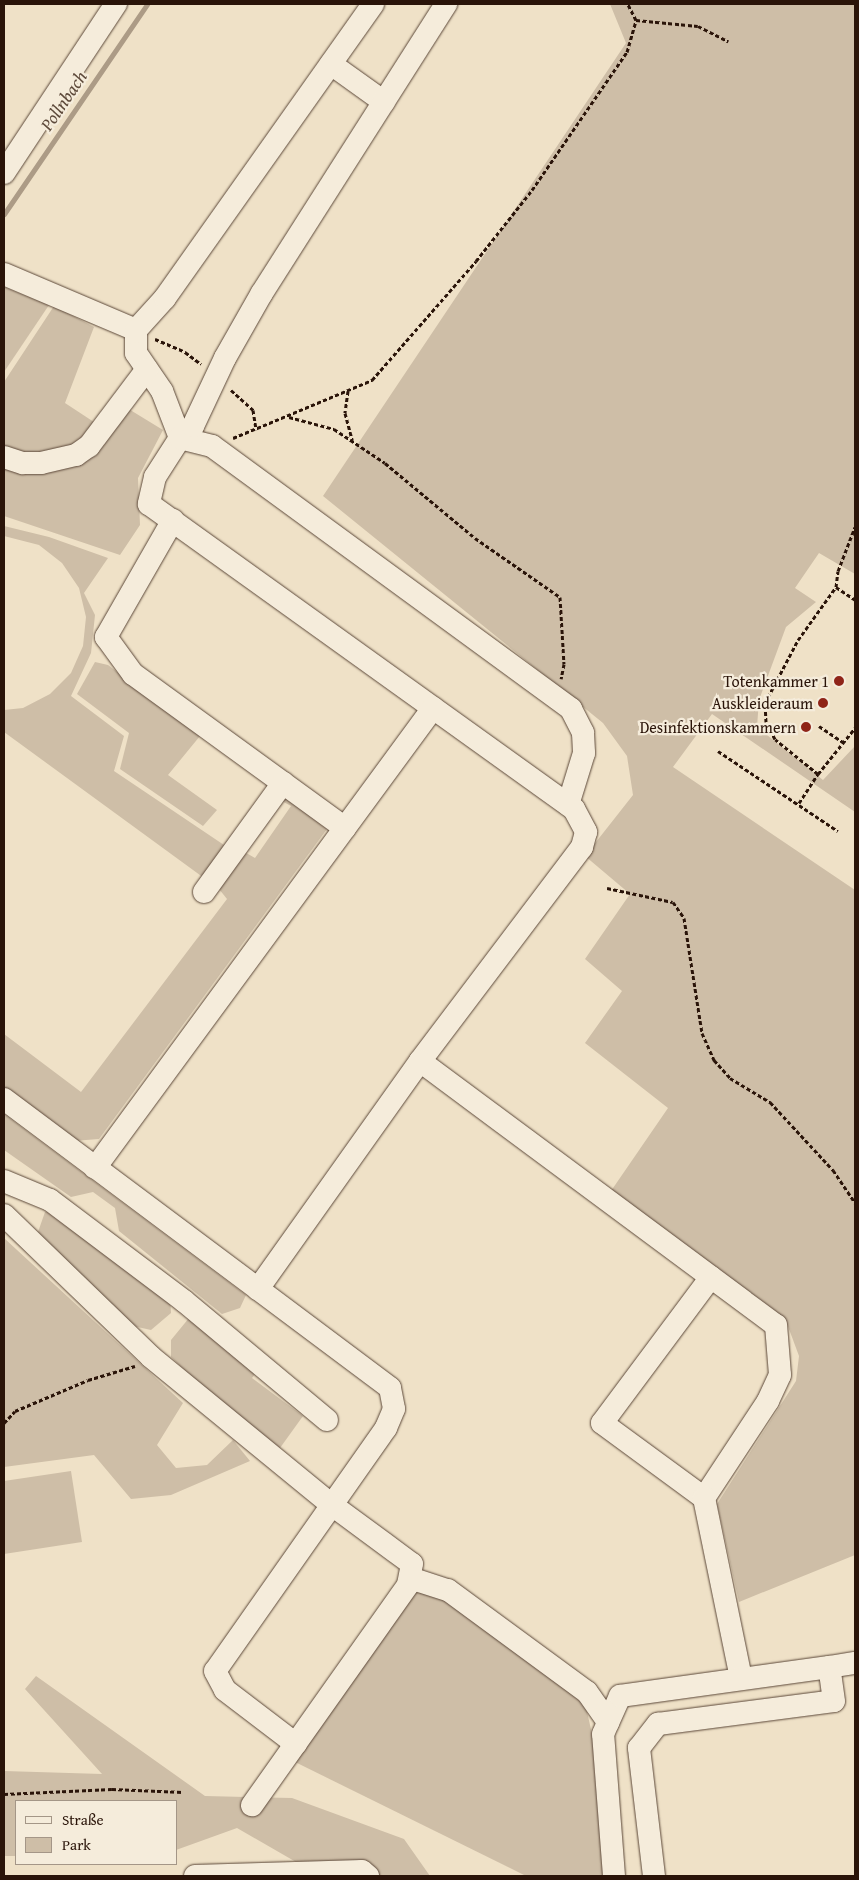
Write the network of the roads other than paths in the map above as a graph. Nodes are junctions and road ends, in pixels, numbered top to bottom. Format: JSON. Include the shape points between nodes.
{"nodes":[{"id":1,"x":116,"y":4,"type":"edge"},
{"id":2,"x":373,"y":4,"type":"edge"},
{"id":3,"x":446,"y":4,"type":"edge"},
{"id":4,"x":331,"y":64,"type":"junction"},
{"id":5,"x":384,"y":102,"type":"junction"},
{"id":6,"x":4,"y":173,"type":"edge"},
{"id":7,"x":4,"y":274,"type":"edge"},
{"id":8,"x":136,"y":330,"type":"junction"},
{"id":9,"x":147,"y":369,"type":"junction"},
{"id":10,"x":180,"y":438,"type":"junction"},
{"id":11,"x":4,"y":457,"type":"edge"},
{"id":12,"x":173,"y":520,"type":"junction"},
{"id":13,"x":433,"y":708,"type":"junction"},
{"id":14,"x":283,"y":783,"type":"junction"},
{"id":15,"x":568,"y":805,"type":"junction"},
{"id":16,"x":345,"y":828,"type":"junction"},
{"id":17,"x":204,"y":892,"type":"dead end"},
{"id":18,"x":420,"y":1060,"type":"junction"},
{"id":19,"x":4,"y":1099,"type":"edge"},
{"id":20,"x":95,"y":1168,"type":"junction"},
{"id":21,"x":4,"y":1182,"type":"edge"},
{"id":22,"x":4,"y":1215,"type":"edge"},
{"id":23,"x":711,"y":1277,"type":"junction"},
{"id":24,"x":258,"y":1289,"type":"junction"},
{"id":25,"x":326,"y":1420,"type":"dead end"},
{"id":26,"x":704,"y":1498,"type":"junction"},
{"id":27,"x":332,"y":1505,"type":"junction"},
{"id":28,"x":410,"y":1578,"type":"junction"},
{"id":29,"x":855,"y":1663,"type":"edge"},
{"id":30,"x":829,"y":1667,"type":"junction"},
{"id":31,"x":741,"y":1678,"type":"junction"},
{"id":32,"x":608,"y":1722,"type":"junction"},
{"id":33,"x":296,"y":1744,"type":"junction"},
{"id":34,"x":252,"y":1805,"type":"dead end"},
{"id":35,"x":195,"y":1876,"type":"edge"},
{"id":36,"x":368,"y":1876,"type":"edge"},
{"id":37,"x":614,"y":1876,"type":"edge"},
{"id":38,"x":654,"y":1876,"type":"edge"}],
"edges":[{"from":1,"to":6,"type":"street"},
{"from":2,"to":4,"type":"street"},
{"from":3,"to":5,"type":"street"},
{"from":4,"to":5,"type":"street"},
{"from":4,"to":8,"type":"street","via":[[165,298]]},
{"from":5,"to":10,"type":"street","via":[[262,293],[225,358],[193,426]]},
{"from":7,"to":8,"type":"street"},
{"from":8,"to":9,"type":"street","via":[[136,353]]},
{"from":9,"to":10,"type":"street","via":[[162,391]]},
{"from":9,"to":11,"type":"street","via":[[89,446],[76,455],[41,463],[23,463]]},
{"from":10,"to":12,"type":"street","via":[[155,477],[149,504]]},
{"from":10,"to":15,"type":"street","via":[[212,446],[570,709],[583,733],[584,753]]},
{"from":12,"to":13,"type":"street"},
{"from":12,"to":14,"type":"street","via":[[106,636],[133,674]]},
{"from":13,"to":15,"type":"street"},
{"from":13,"to":16,"type":"street"},
{"from":14,"to":16,"type":"street"},
{"from":14,"to":17,"type":"street"},
{"from":15,"to":18,"type":"street","via":[[574,809],[586,832],[582,847]]},
{"from":16,"to":20,"type":"street"},
{"from":18,"to":23,"type":"street"},
{"from":18,"to":24,"type":"street"},
{"from":19,"to":20,"type":"street"},
{"from":20,"to":24,"type":"street"},
{"from":21,"to":25,"type":"street","via":[[50,1200],[184,1301]]},
{"from":22,"to":27,"type":"street","via":[[150,1357]]},
{"from":23,"to":26,"type":"street","via":[[776,1325],[780,1374],[768,1401]]},
{"from":23,"to":26,"type":"street","via":[[602,1423]]},
{"from":24,"to":27,"type":"street","via":[[390,1388],[394,1409],[386,1428]]},
{"from":26,"to":31,"type":"street"},
{"from":27,"to":28,"type":"street","via":[[412,1564]]},
{"from":27,"to":33,"type":"street","via":[[215,1671],[225,1690]]},
{"from":28,"to":32,"type":"street","via":[[456,1596],[587,1692]]},
{"from":28,"to":33,"type":"street"},
{"from":29,"to":30,"type":"street"},
{"from":30,"to":31,"type":"street"},
{"from":30,"to":38,"type":"street","via":[[834,1701],[658,1724],[639,1748]]},
{"from":31,"to":32,"type":"street","via":[[620,1696]]},
{"from":32,"to":37,"type":"street","via":[[603,1734]]},
{"from":33,"to":34,"type":"street"},
{"from":35,"to":36,"type":"street","via":[[362,1871]]}]}
